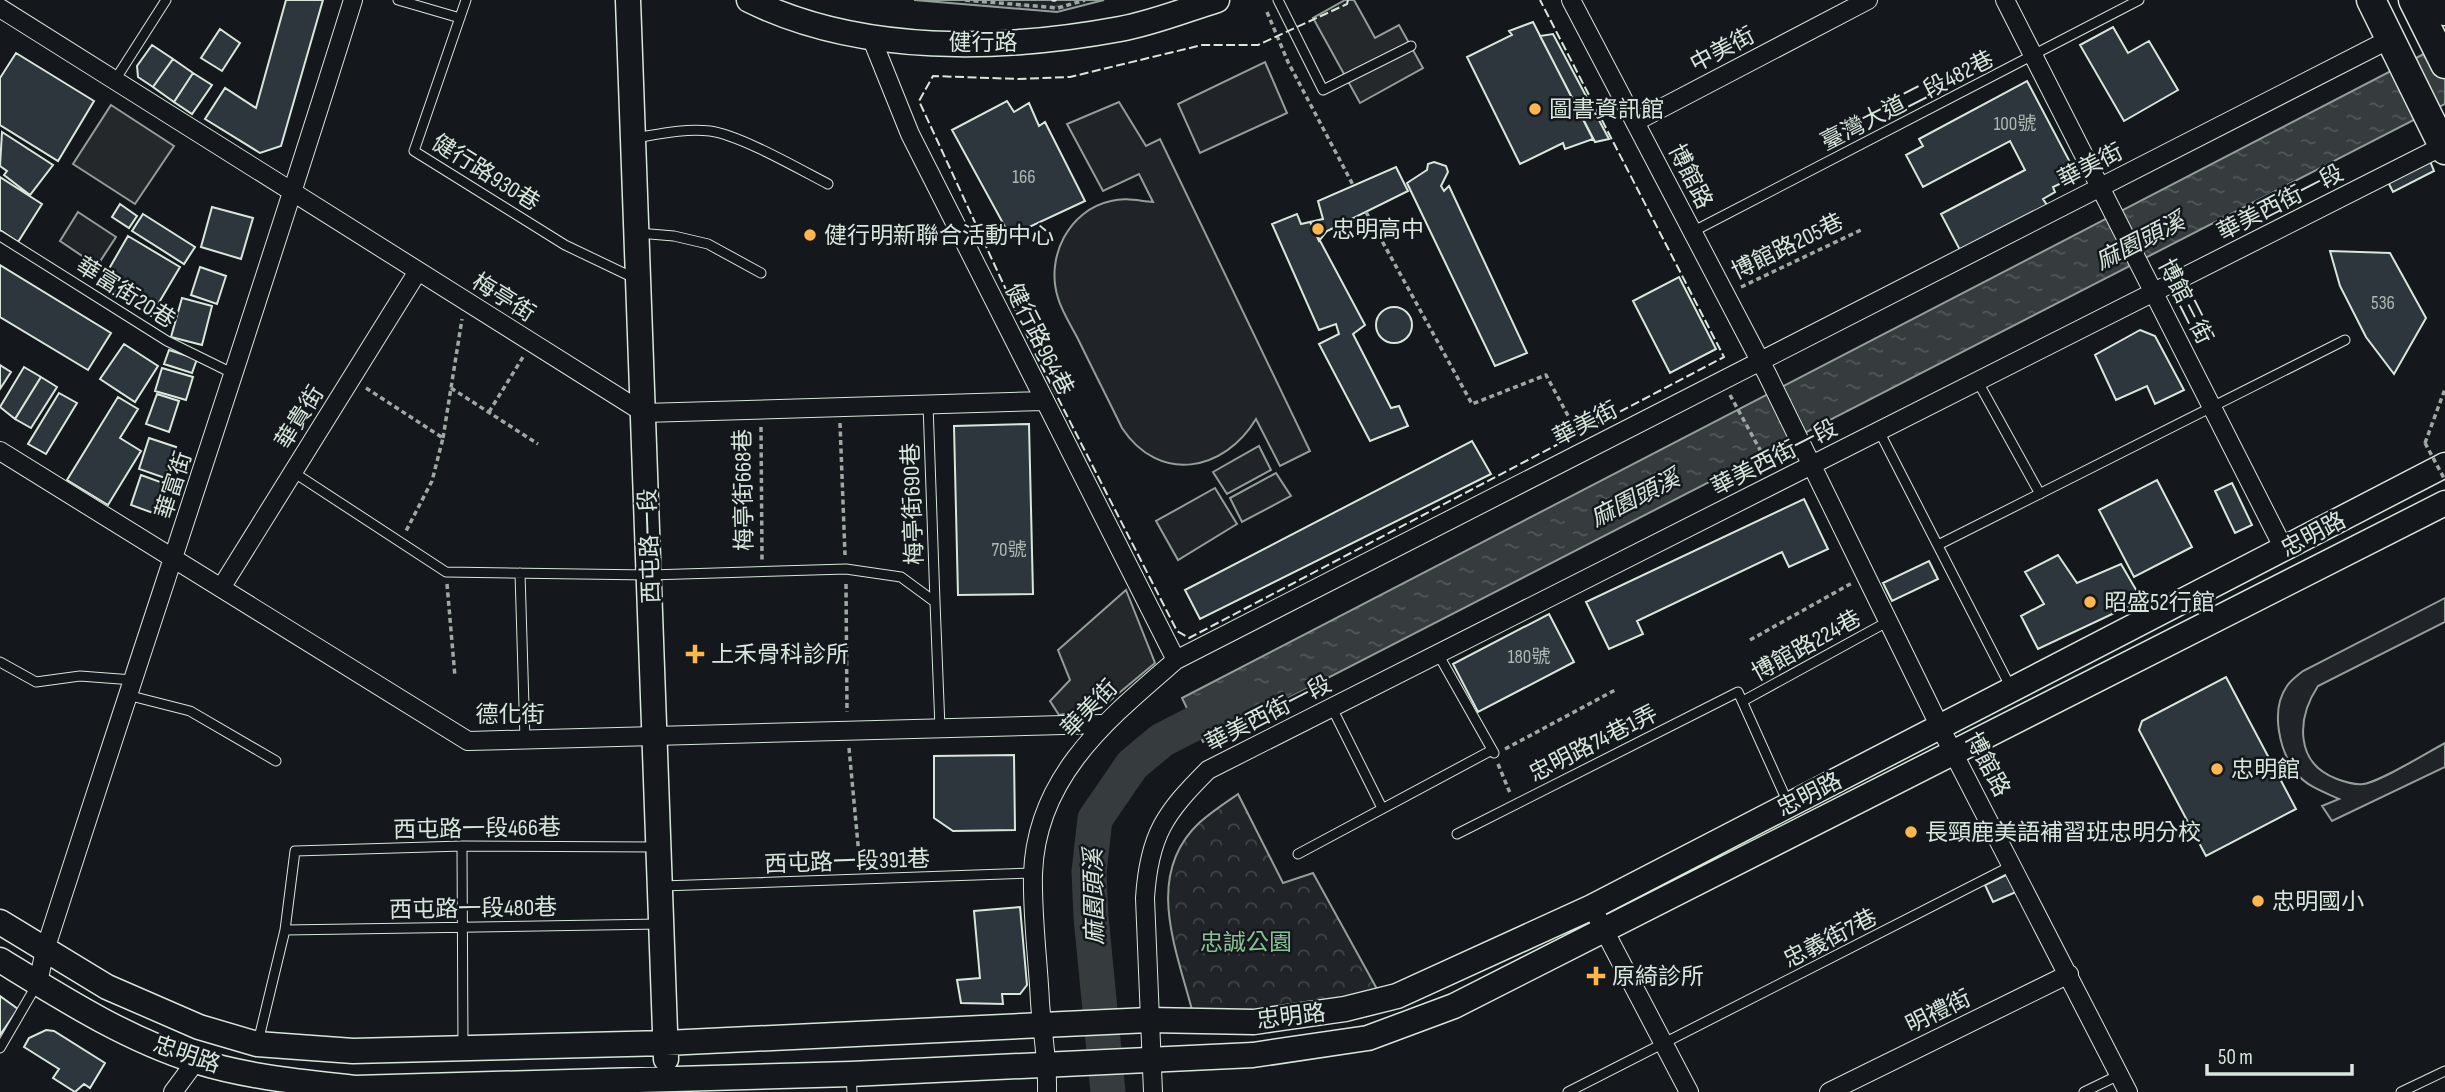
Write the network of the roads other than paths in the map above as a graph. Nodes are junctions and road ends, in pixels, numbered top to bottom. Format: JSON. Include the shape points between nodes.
{"nodes":[{"id":1,"x":166,"y":0,"type":"edge"},
{"id":2,"x":353,"y":0,"type":"edge"},
{"id":3,"x":398,"y":0,"type":"edge"},
{"id":4,"x":466,"y":0,"type":"edge"},
{"id":5,"x":628,"y":0,"type":"edge"},
{"id":6,"x":750,"y":0,"type":"edge"},
{"id":7,"x":1217,"y":0,"type":"edge"},
{"id":8,"x":1278,"y":0,"type":"edge"},
{"id":9,"x":1570,"y":0,"type":"edge"},
{"id":10,"x":1868,"y":0,"type":"edge"},
{"id":11,"x":2005,"y":0,"type":"edge"},
{"id":12,"x":2138,"y":0,"type":"edge"},
{"id":13,"x":2371,"y":0,"type":"edge"},
{"id":14,"x":2432,"y":7,"type":"edge"},
{"id":15,"x":0,"y":8,"type":"edge"},
{"id":16,"x":460,"y":18,"type":"junction"},
{"id":17,"x":871,"y":37,"type":"junction"},
{"id":18,"x":2390,"y":39,"type":"junction"},
{"id":19,"x":1411,"y":46,"type":"dead end"},
{"id":20,"x":2034,"y":56,"type":"junction"},
{"id":21,"x":2445,"y":64,"type":"edge"},
{"id":22,"x":115,"y":80,"type":"junction"},
{"id":23,"x":1635,"y":122,"type":"junction"},
{"id":24,"x":633,"y":139,"type":"junction"},
{"id":25,"x":2444,"y":148,"type":"edge"},
{"id":26,"x":828,"y":184,"type":"dead end"},
{"id":27,"x":293,"y":192,"type":"junction"},
{"id":28,"x":2102,"y":192,"type":"junction"},
{"id":29,"x":1692,"y":232,"type":"junction"},
{"id":30,"x":637,"y":233,"type":"junction"},
{"id":31,"x":0,"y":236,"type":"edge"},
{"id":32,"x":418,"y":271,"type":"junction"},
{"id":33,"x":761,"y":273,"type":"dead end"},
{"id":34,"x":639,"y":281,"type":"junction"},
{"id":35,"x":2153,"y":289,"type":"junction"},
{"id":36,"x":2344,"y":340,"type":"dead end"},
{"id":37,"x":1764,"y":368,"type":"junction"},
{"id":38,"x":234,"y":374,"type":"junction"},
{"id":39,"x":1978,"y":382,"type":"junction"},
{"id":40,"x":1044,"y":401,"type":"junction"},
{"id":41,"x":928,"y":404,"type":"junction"},
{"id":42,"x":2212,"y":407,"type":"junction"},
{"id":43,"x":644,"y":413,"type":"junction"},
{"id":44,"x":1880,"y":431,"type":"junction"},
{"id":45,"x":0,"y":451,"type":"edge"},
{"id":46,"x":1810,"y":461,"type":"junction"},
{"id":47,"x":2445,"y":465,"type":"edge"},
{"id":48,"x":293,"y":472,"type":"junction"},
{"id":49,"x":2040,"y":494,"type":"junction"},
{"id":50,"x":2445,"y":503,"type":"edge"},
{"id":51,"x":1938,"y":545,"type":"junction"},
{"id":52,"x":2284,"y":549,"type":"junction"},
{"id":53,"x":175,"y":560,"type":"junction"},
{"id":54,"x":520,"y":573,"type":"junction"},
{"id":55,"x":650,"y":575,"type":"junction"},
{"id":56,"x":221,"y":588,"type":"junction"},
{"id":57,"x":935,"y":602,"type":"junction"},
{"id":58,"x":1887,"y":622,"type":"junction"},
{"id":59,"x":1438,"y":654,"type":"junction"},
{"id":60,"x":1176,"y":660,"type":"junction"},
{"id":61,"x":0,"y":662,"type":"edge"},
{"id":62,"x":130,"y":688,"type":"junction"},
{"id":63,"x":2011,"y":690,"type":"junction"},
{"id":64,"x":1743,"y":701,"type":"junction"},
{"id":65,"x":1332,"y":708,"type":"junction"},
{"id":66,"x":1101,"y":724,"type":"junction"},
{"id":67,"x":1940,"y":727,"type":"junction"},
{"id":68,"x":940,"y":728,"type":"junction"},
{"id":69,"x":656,"y":736,"type":"junction"},
{"id":70,"x":525,"y":740,"type":"junction"},
{"id":71,"x":1955,"y":751,"type":"junction"},
{"id":72,"x":276,"y":761,"type":"dead end"},
{"id":73,"x":1789,"y":805,"type":"junction"},
{"id":74,"x":1382,"y":808,"type":"junction"},
{"id":75,"x":1457,"y":834,"type":"dead end"},
{"id":76,"x":462,"y":846,"type":"junction"},
{"id":77,"x":661,"y":847,"type":"junction"},
{"id":78,"x":1298,"y":854,"type":"dead end"},
{"id":79,"x":2013,"y":865,"type":"junction"},
{"id":80,"x":1033,"y":873,"type":"junction"},
{"id":81,"x":662,"y":886,"type":"junction"},
{"id":82,"x":1598,"y":917,"type":"junction"},
{"id":83,"x":0,"y":922,"type":"edge"},
{"id":84,"x":662,"y":924,"type":"junction"},
{"id":85,"x":460,"y":928,"type":"junction"},
{"id":86,"x":285,"y":930,"type":"junction"},
{"id":87,"x":46,"y":950,"type":"junction"},
{"id":88,"x":0,"y":960,"type":"edge"},
{"id":89,"x":2069,"y":974,"type":"junction"},
{"id":90,"x":38,"y":983,"type":"junction"},
{"id":91,"x":1145,"y":1021,"type":"junction"},
{"id":92,"x":1051,"y":1026,"type":"junction"},
{"id":93,"x":666,"y":1043,"type":"junction"},
{"id":94,"x":257,"y":1044,"type":"junction"},
{"id":95,"x":1664,"y":1044,"type":"junction"},
{"id":96,"x":0,"y":1048,"type":"edge"},
{"id":97,"x":463,"y":1049,"type":"junction"},
{"id":98,"x":1148,"y":1059,"type":"junction"},
{"id":99,"x":196,"y":1061,"type":"junction"},
{"id":100,"x":1057,"y":1065,"type":"junction"},
{"id":101,"x":2445,"y":1071,"type":"edge"},
{"id":102,"x":2119,"y":1075,"type":"junction"},
{"id":103,"x":851,"y":1083,"type":"edge"},
{"id":104,"x":666,"y":1085,"type":"edge"},
{"id":105,"x":173,"y":1092,"type":"edge"},
{"id":106,"x":1047,"y":1092,"type":"edge"},
{"id":107,"x":1153,"y":1092,"type":"edge"},
{"id":108,"x":1568,"y":1092,"type":"edge"},
{"id":109,"x":1689,"y":1092,"type":"edge"},
{"id":110,"x":1829,"y":1092,"type":"edge"},
{"id":111,"x":2084,"y":1092,"type":"edge"},
{"id":112,"x":2128,"y":1092,"type":"edge"},
{"id":113,"x":2401,"y":1092,"type":"edge"}],
"edges":[{"from":1,"to":22,"type":"lane"},
{"from":2,"to":27,"type":"street","name":"華富街"},
{"from":3,"to":16,"type":"lane"},
{"from":4,"to":16,"type":"lane","name":"健行路930巷"},
{"from":5,"to":24,"type":"main road","name":"西屯路一段"},
{"from":6,"to":17,"type":"main road","name":"健行路"},
{"from":7,"to":17,"type":"main road","name":"健行路","via":[[1120,29],[1036,42]]},
{"from":8,"to":19,"type":"lane","via":[[1323,90]]},
{"from":9,"to":23,"type":"street","name":"博館路"},
{"from":10,"to":23,"type":"street","name":"中美街"},
{"from":11,"to":20,"type":"street","name":"博館三街"},
{"from":12,"to":20,"type":"lane","name":"臺灣大道二段482巷"},
{"from":13,"to":18,"type":"main road"},
{"from":14,"to":21,"type":"main road"},
{"from":15,"to":22,"type":"street","name":"梅亭街"},
{"from":16,"to":34,"type":"lane","name":"健行路930巷","via":[[414,150],[565,245]]},
{"from":17,"to":40,"type":"street","name":"健行路964巷","via":[[910,134]]},
{"from":18,"to":25,"type":"main road"},
{"from":18,"to":28,"type":"street","name":"華美街"},
{"from":20,"to":28,"type":"street","name":"博館三街"},
{"from":20,"to":29,"type":"lane","name":"臺灣大道二段482巷"},
{"from":22,"to":27,"type":"street","name":"梅亭街"},
{"from":23,"to":29,"type":"street","name":"博館路"},
{"from":24,"to":26,"type":"lane","via":[[711,131],[775,156]]},
{"from":24,"to":30,"type":"main road","name":"西屯路一段"},
{"from":25,"to":35,"type":"street","name":"華美西街一段"},
{"from":27,"to":32,"type":"street","name":"梅亭街"},
{"from":27,"to":38,"type":"street","name":"華富街"},
{"from":28,"to":35,"type":"street","name":"博館三街"},
{"from":28,"to":37,"type":"street","name":"華美街"},
{"from":29,"to":37,"type":"street","name":"博館路"},
{"from":30,"to":33,"type":"lane","via":[[708,244]]},
{"from":30,"to":34,"type":"main road","name":"西屯路一段"},
{"from":31,"to":38,"type":"lane","name":"華富街20巷","via":[[167,341]]},
{"from":32,"to":43,"type":"street","name":"梅亭街"},
{"from":32,"to":48,"type":"street","name":"華貴街"},
{"from":34,"to":43,"type":"main road","name":"西屯路一段"},
{"from":35,"to":39,"type":"street","name":"華美西街一段"},
{"from":35,"to":42,"type":"street","name":"博館三街"},
{"from":36,"to":42,"type":"lane"},
{"from":37,"to":46,"type":"street","name":"博館路"},
{"from":37,"to":60,"type":"street","name":"華美街","via":[[1721,381]]},
{"from":38,"to":53,"type":"street","name":"華富街"},
{"from":39,"to":44,"type":"street","name":"華美西街一段"},
{"from":39,"to":49,"type":"lane"},
{"from":40,"to":41,"type":"street"},
{"from":40,"to":60,"type":"street","name":"健行路964巷"},
{"from":41,"to":43,"type":"street"},
{"from":41,"to":57,"type":"lane","name":"梅亭街690巷"},
{"from":42,"to":49,"type":"lane"},
{"from":42,"to":52,"type":"street","name":"博館三街"},
{"from":43,"to":55,"type":"main road","name":"西屯路一段"},
{"from":44,"to":46,"type":"street","name":"華美西街一段"},
{"from":44,"to":51,"type":"lane"},
{"from":45,"to":53,"type":"street","name":"德化街"},
{"from":46,"to":58,"type":"street","name":"博館路"},
{"from":46,"to":59,"type":"street","name":"華美西街一段","via":[[1778,482]]},
{"from":47,"to":52,"type":"main road","name":"忠明路"},
{"from":48,"to":54,"type":"lane","name":"梅亭街668巷","via":[[446,572]]},
{"from":48,"to":56,"type":"street","name":"華貴街"},
{"from":49,"to":51,"type":"lane"},
{"from":50,"to":71,"type":"main road","name":"忠明路"},
{"from":51,"to":63,"type":"lane"},
{"from":52,"to":63,"type":"main road","name":"忠明路"},
{"from":53,"to":56,"type":"street","name":"德化街"},
{"from":53,"to":62,"type":"street","name":"華富街"},
{"from":54,"to":55,"type":"lane","name":"梅亭街668巷"},
{"from":54,"to":70,"type":"lane"},
{"from":55,"to":57,"type":"lane","name":"梅亭街668巷","via":[[846,569],[901,577]]},
{"from":55,"to":69,"type":"main road","name":"西屯路一段"},
{"from":56,"to":70,"type":"street","name":"德化街","via":[[468,741]]},
{"from":57,"to":68,"type":"lane","name":"梅亭街690巷"},
{"from":58,"to":64,"type":"lane","name":"博館路224巷"},
{"from":58,"to":67,"type":"street","name":"博館路"},
{"from":59,"to":65,"type":"street","name":"華美西街一段"},
{"from":59,"to":74,"type":"lane","via":[[1493,753]]},
{"from":60,"to":66,"type":"street","name":"華美街"},
{"from":61,"to":62,"type":"lane","via":[[36,682],[80,676]]},
{"from":62,"to":72,"type":"lane","via":[[190,711]]},
{"from":62,"to":87,"type":"street","name":"華富街"},
{"from":63,"to":67,"type":"main road","name":"忠明路"},
{"from":64,"to":73,"type":"lane"},
{"from":64,"to":75,"type":"lane","name":"忠明路74巷1弄","via":[[1738,692]]},
{"from":65,"to":74,"type":"lane"},
{"from":65,"to":91,"type":"street","name":"華美西街一段","via":[[1208,770],[1174,803],[1155,838],[1146,870]]},
{"from":66,"to":68,"type":"street","name":"德化街"},
{"from":66,"to":80,"type":"street","name":"華美街","via":[[1058,782],[1041,824]]},
{"from":67,"to":71,"type":"street","name":"博館路"},
{"from":67,"to":73,"type":"main road","name":"忠明路"},
{"from":68,"to":69,"type":"street","name":"德化街"},
{"from":69,"to":70,"type":"street","name":"德化街"},
{"from":69,"to":77,"type":"main road","name":"西屯路一段"},
{"from":71,"to":79,"type":"street","name":"博館路"},
{"from":71,"to":82,"type":"main road","name":"忠明路"},
{"from":73,"to":82,"type":"main road","name":"忠明路"},
{"from":74,"to":78,"type":"lane"},
{"from":76,"to":77,"type":"lane","name":"西屯路一段466巷"},
{"from":76,"to":85,"type":"lane"},
{"from":76,"to":86,"type":"lane","name":"西屯路一段466巷","via":[[295,851]]},
{"from":77,"to":81,"type":"main road","name":"西屯路一段"},
{"from":79,"to":89,"type":"street","name":"博館路"},
{"from":79,"to":95,"type":"lane","name":"忠義街7巷"},
{"from":80,"to":81,"type":"lane","name":"西屯路一段391巷"},
{"from":80,"to":92,"type":"street","name":"華美街"},
{"from":81,"to":84,"type":"main road","name":"西屯路一段"},
{"from":82,"to":91,"type":"main road","name":"忠明路","via":[[1397,996],[1345,1009],[1254,1022]]},
{"from":82,"to":95,"type":"street"},
{"from":82,"to":98,"type":"main road","name":"忠明路","via":[[1454,1006],[1368,1038],[1253,1055]]},
{"from":83,"to":87,"type":"main road","name":"忠明路"},
{"from":84,"to":85,"type":"lane","name":"西屯路一段480巷"},
{"from":84,"to":93,"type":"main road","name":"西屯路一段"},
{"from":85,"to":86,"type":"lane","name":"西屯路一段480巷"},
{"from":85,"to":97,"type":"lane"},
{"from":86,"to":94,"type":"lane"},
{"from":87,"to":90,"type":"street","name":"華富街"},
{"from":87,"to":94,"type":"main road","name":"忠明路","via":[[107,987],[200,1027]]},
{"from":88,"to":90,"type":"main road","name":"忠明路"},
{"from":89,"to":102,"type":"street","name":"博館路"},
{"from":89,"to":110,"type":"street","name":"明禮街"},
{"from":90,"to":96,"type":"lane"},
{"from":90,"to":99,"type":"main road","name":"忠明路","via":[[126,1032]]},
{"from":91,"to":92,"type":"main road","name":"忠明路"},
{"from":91,"to":98,"type":"street","name":"華美西街一段"},
{"from":92,"to":93,"type":"main road","name":"忠明路"},
{"from":92,"to":100,"type":"street","name":"華美街"},
{"from":93,"to":97,"type":"main road","name":"忠明路"},
{"from":93,"to":104,"type":"main road","name":"西屯路一段"},
{"from":94,"to":97,"type":"main road","name":"忠明路","via":[[353,1051]]},
{"from":95,"to":108,"type":"lane","name":"忠義街7巷"},
{"from":95,"to":109,"type":"street"},
{"from":98,"to":100,"type":"main road","name":"忠明路"},
{"from":98,"to":107,"type":"street","name":"華美西街一段"},
{"from":99,"to":104,"type":"main road","name":"忠明路","via":[[355,1088]]},
{"from":99,"to":105,"type":"street"},
{"from":100,"to":103,"type":"main road","name":"忠明路"},
{"from":100,"to":106,"type":"street","name":"華美街"},
{"from":101,"to":113,"type":"lane"},
{"from":102,"to":111,"type":"lane"},
{"from":102,"to":112,"type":"street","name":"博館路"},
{"from":103,"to":104,"type":"main road","name":"忠明路"}]}
